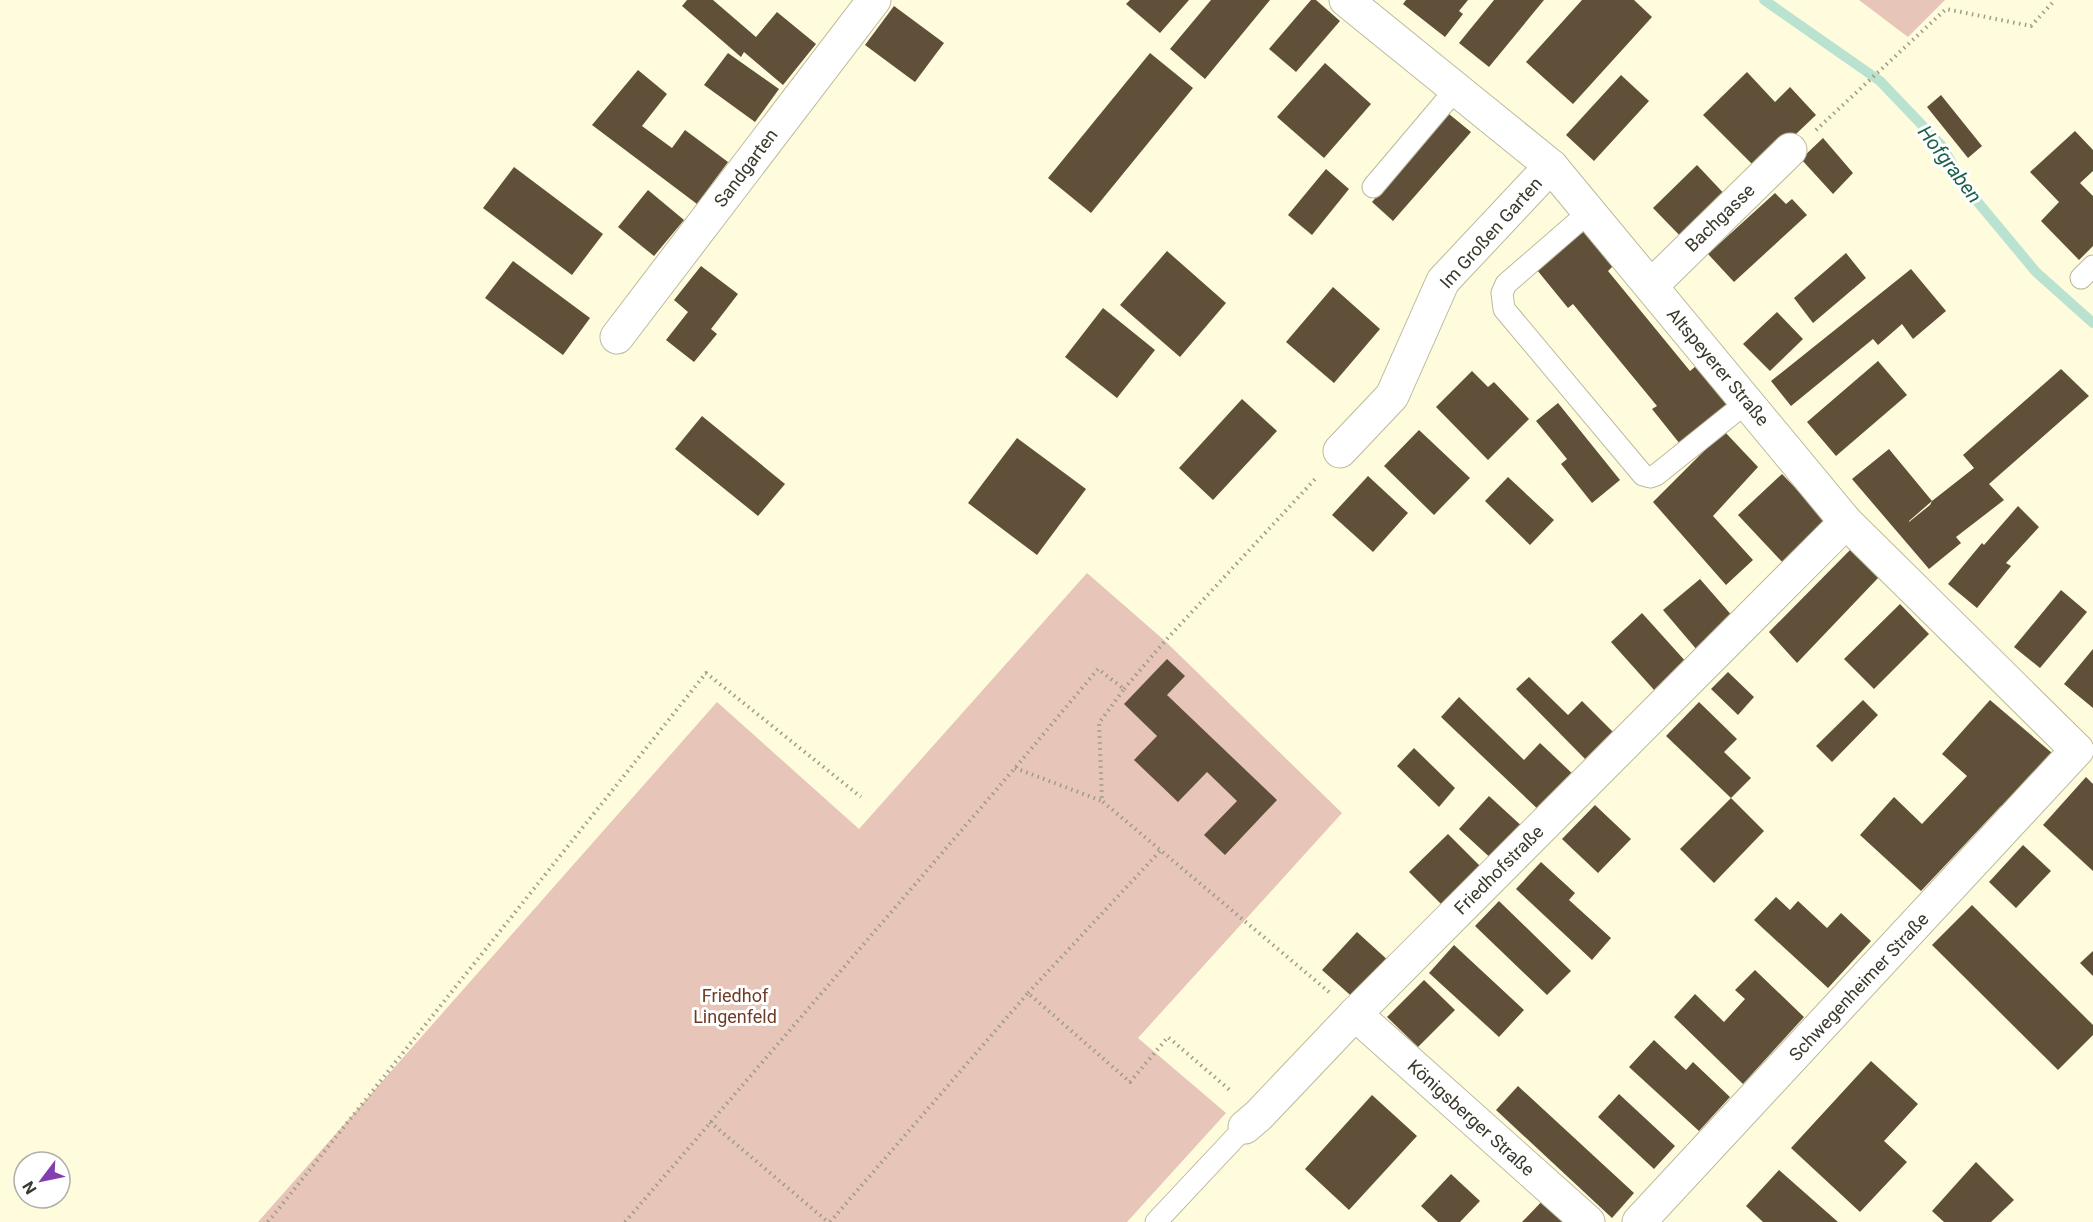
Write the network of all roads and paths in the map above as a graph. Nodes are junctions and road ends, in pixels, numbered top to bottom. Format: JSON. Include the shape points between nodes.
{"nodes":[{"id":1,"x":874,"y":0,"type":"edge"},
{"id":2,"x":1346,"y":0,"type":"edge"},
{"id":3,"x":2055,"y":0,"type":"edge"},
{"id":4,"x":1455,"y":90,"type":"junction"},
{"id":5,"x":1790,"y":150,"type":"joint"},
{"id":6,"x":1551,"y":166,"type":"junction"},
{"id":7,"x":1373,"y":187,"type":"dead end"},
{"id":8,"x":1589,"y":212,"type":"junction"},
{"id":9,"x":1651,"y":286,"type":"junction"},
{"id":10,"x":617,"y":337,"type":"dead end"},
{"id":11,"x":1747,"y":402,"type":"junction"},
{"id":12,"x":1340,"y":452,"type":"joint"},
{"id":13,"x":1846,"y":522,"type":"junction"},
{"id":14,"x":1124,"y":689,"type":"junction"},
{"id":15,"x":2088,"y":755,"type":"edge"},
{"id":16,"x":1015,"y":768,"type":"junction"},
{"id":17,"x":861,"y":797,"type":"dead end"},
{"id":18,"x":1102,"y":801,"type":"junction"},
{"id":19,"x":1161,"y":850,"type":"junction"},
{"id":20,"x":1028,"y":993,"type":"junction"},
{"id":21,"x":1354,"y":1014,"type":"junction"},
{"id":22,"x":1252,"y":1121,"type":"junction"},
{"id":23,"x":710,"y":1122,"type":"junction"},
{"id":24,"x":268,"y":1222,"type":"edge"},
{"id":25,"x":625,"y":1222,"type":"edge"},
{"id":26,"x":829,"y":1222,"type":"edge"},
{"id":27,"x":1156,"y":1222,"type":"edge"},
{"id":28,"x":1588,"y":1222,"type":"edge"},
{"id":29,"x":1639,"y":1222,"type":"edge"}],
"edges":[{"from":1,"to":10,"type":"street","name":"Sandgarten"},
{"from":2,"to":4,"type":"street","name":"Altspeyerer Straße"},
{"from":3,"to":5,"type":"path","via":[[2031,26],[1946,9],[1828,120]]},
{"from":4,"to":6,"type":"street","name":"Altspeyerer Straße"},
{"from":4,"to":7,"type":"lane"},
{"from":5,"to":9,"type":"street","name":"Bachgasse"},
{"from":6,"to":8,"type":"street","name":"Altspeyerer Straße"},
{"from":6,"to":12,"type":"street","name":"Im Großen Garten","via":[[1443,280],[1392,396]]},
{"from":8,"to":9,"type":"street","name":"Altspeyerer Straße"},
{"from":8,"to":11,"type":"lane","via":[[1506,284],[1502,293],[1504,309],[1643,475],[1656,475]]},
{"from":9,"to":11,"type":"street","name":"Altspeyerer Straße"},
{"from":11,"to":13,"type":"street","name":"Altspeyerer Straße"},
{"from":12,"to":14,"type":"path"},
{"from":13,"to":15,"type":"street","name":"Altspeyerer Straße"},
{"from":13,"to":21,"type":"street","name":"Friedhofstraße"},
{"from":14,"to":16,"type":"path","via":[[1098,669]]},
{"from":14,"to":18,"type":"path","via":[[1099,723]]},
{"from":15,"to":29,"type":"street","name":"Schwegenheimer Straße"},
{"from":16,"to":18,"type":"path"},
{"from":16,"to":23,"type":"path"},
{"from":17,"to":24,"type":"path","via":[[706,673]]},
{"from":18,"to":19,"type":"path"},
{"from":19,"to":20,"type":"path"},
{"from":19,"to":21,"type":"path"},
{"from":20,"to":22,"type":"path","via":[[1130,1082],[1168,1037]]},
{"from":20,"to":26,"type":"path"},
{"from":21,"to":22,"type":"street","name":"Friedhofstraße"},
{"from":21,"to":28,"type":"street","name":"Königsberger Straße"},
{"from":22,"to":27,"type":"lane","name":"Friedhofstraße"},
{"from":23,"to":25,"type":"path"},
{"from":23,"to":26,"type":"path"}]}
